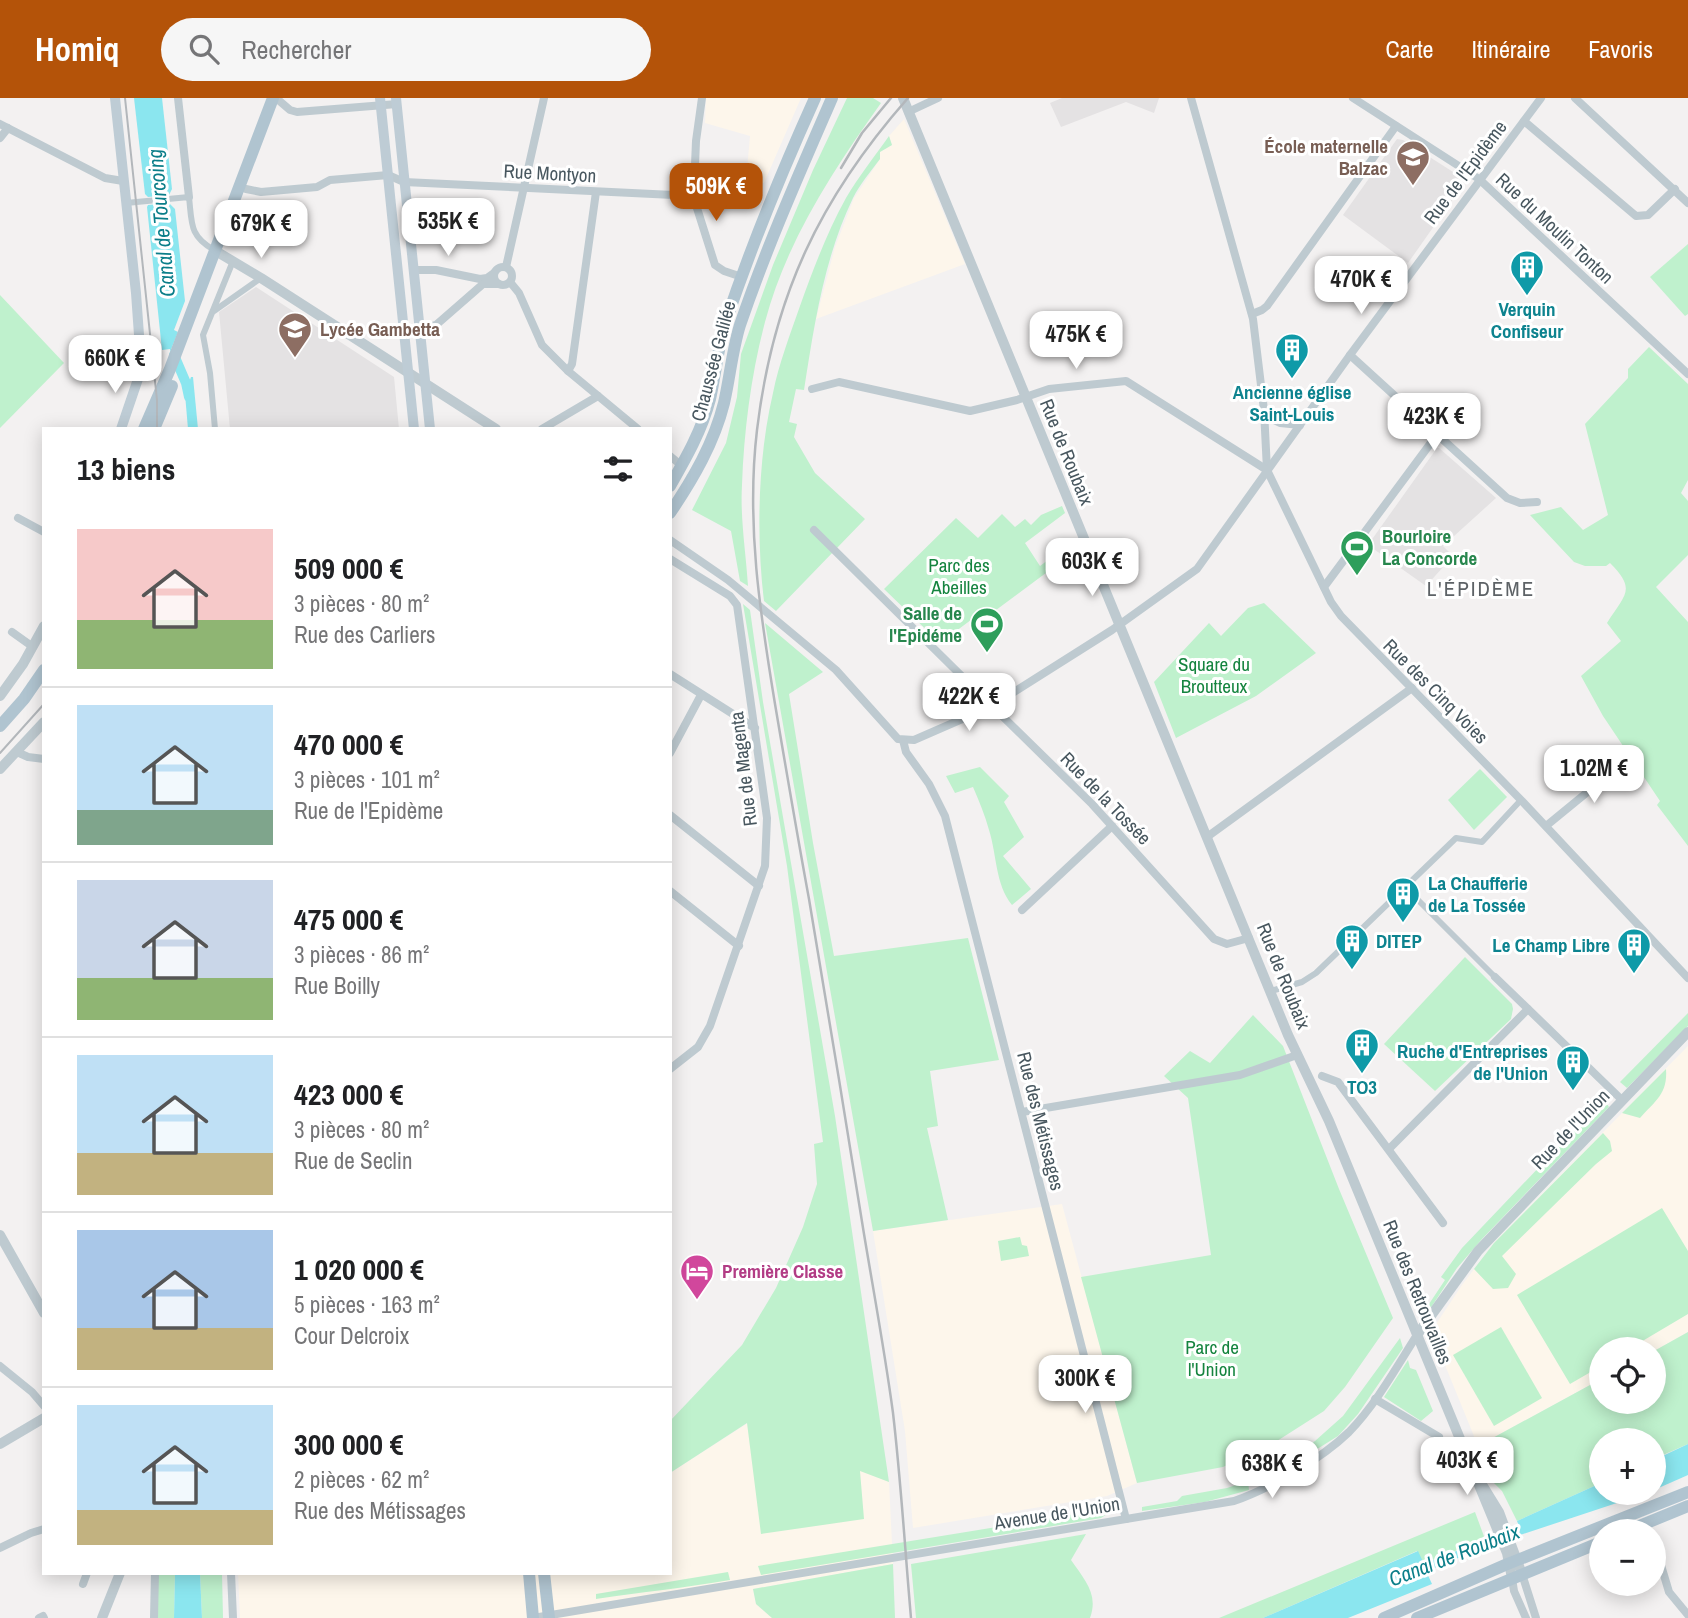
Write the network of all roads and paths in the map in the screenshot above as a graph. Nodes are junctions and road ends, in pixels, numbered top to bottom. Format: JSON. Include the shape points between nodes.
{"nodes":[{"id":1,"x":115,"y":98,"type":"edge"},
{"id":2,"x":178,"y":98,"type":"edge"},
{"id":3,"x":544,"y":98,"type":"edge"},
{"id":4,"x":702,"y":98,"type":"edge"},
{"id":5,"x":815,"y":98,"type":"edge"},
{"id":6,"x":832,"y":98,"type":"edge"},
{"id":7,"x":902,"y":98,"type":"edge"},
{"id":8,"x":938,"y":98,"type":"edge"},
{"id":9,"x":1191,"y":98,"type":"edge"},
{"id":10,"x":1353,"y":98,"type":"edge"},
{"id":11,"x":1541,"y":98,"type":"edge"},
{"id":12,"x":1575,"y":98,"type":"edge"},
{"id":13,"x":278,"y":99,"type":"edge"},
{"id":14,"x":396,"y":101,"type":"edge"},
{"id":15,"x":380,"y":102,"type":"edge"},
{"id":16,"x":908,"y":112,"type":"junction"},
{"id":17,"x":1524,"y":121,"type":"junction"},
{"id":18,"x":4,"y":126,"type":"edge"},
{"id":19,"x":1396,"y":126,"type":"junction"},
{"id":20,"x":0,"y":138,"type":"edge"},
{"id":21,"x":388,"y":175,"type":"junction"},
{"id":22,"x":1479,"y":179,"type":"junction"},
{"id":23,"x":123,"y":181,"type":"junction"},
{"id":24,"x":404,"y":182,"type":"junction"},
{"id":25,"x":524,"y":187,"type":"junction"},
{"id":26,"x":246,"y":189,"type":"junction"},
{"id":27,"x":1675,"y":189,"type":"junction"},
{"id":28,"x":596,"y":192,"type":"junction"},
{"id":29,"x":189,"y":197,"type":"junction"},
{"id":30,"x":694,"y":197,"type":"junction"},
{"id":31,"x":126,"y":203,"type":"junction"},
{"id":32,"x":1688,"y":203,"type":"edge"},
{"id":33,"x":217,"y":252,"type":"junction"},
{"id":34,"x":233,"y":261,"type":"junction"},
{"id":35,"x":506,"y":267,"type":"junction"},
{"id":36,"x":413,"y":271,"type":"junction"},
{"id":37,"x":494,"y":273,"type":"junction"},
{"id":38,"x":458,"y":275,"type":"junction"},
{"id":39,"x":742,"y":277,"type":"junction"},
{"id":40,"x":261,"y":278,"type":"junction"},
{"id":41,"x":510,"y":282,"type":"junction"},
{"id":42,"x":498,"y":284,"type":"junction"},
{"id":43,"x":463,"y":300,"type":"junction"},
{"id":44,"x":212,"y":312,"type":"junction"},
{"id":45,"x":1252,"y":314,"type":"junction"},
{"id":46,"x":419,"y":329,"type":"junction"},
{"id":47,"x":1350,"y":355,"type":"junction"},
{"id":48,"x":568,"y":371,"type":"junction"},
{"id":49,"x":408,"y":372,"type":"junction"},
{"id":50,"x":1688,"y":374,"type":"edge"},
{"id":51,"x":425,"y":382,"type":"junction"},
{"id":52,"x":812,"y":389,"type":"dead end"},
{"id":53,"x":598,"y":396,"type":"junction"},
{"id":54,"x":1026,"y":397,"type":"junction"},
{"id":55,"x":1264,"y":415,"type":"junction"},
{"id":56,"x":1300,"y":425,"type":"junction"},
{"id":57,"x":158,"y":426,"type":"edge"},
{"id":58,"x":122,"y":427,"type":"edge"},
{"id":59,"x":145,"y":427,"type":"edge"},
{"id":60,"x":215,"y":427,"type":"edge"},
{"id":61,"x":414,"y":427,"type":"edge"},
{"id":62,"x":430,"y":427,"type":"edge"},
{"id":63,"x":493,"y":427,"type":"edge"},
{"id":64,"x":545,"y":427,"type":"edge"},
{"id":65,"x":636,"y":427,"type":"edge"},
{"id":66,"x":1436,"y":436,"type":"junction"},
{"id":67,"x":672,"y":458,"type":"edge"},
{"id":68,"x":682,"y":466,"type":"junction"},
{"id":69,"x":1267,"y":470,"type":"junction"},
{"id":70,"x":672,"y":483,"type":"edge"},
{"id":71,"x":1537,"y":502,"type":"dead end"},
{"id":72,"x":672,"y":510,"type":"edge"},
{"id":73,"x":18,"y":519,"type":"dead end"},
{"id":74,"x":814,"y":530,"type":"dead end"},
{"id":75,"x":42,"y":531,"type":"edge"},
{"id":76,"x":672,"y":541,"type":"edge"},
{"id":77,"x":672,"y":560,"type":"edge"},
{"id":78,"x":1324,"y":587,"type":"junction"},
{"id":79,"x":1120,"y":625,"type":"junction"},
{"id":80,"x":42,"y":630,"type":"edge"},
{"id":81,"x":12,"y":632,"type":"dead end"},
{"id":82,"x":33,"y":647,"type":"junction"},
{"id":83,"x":42,"y":673,"type":"edge"},
{"id":84,"x":672,"y":675,"type":"edge"},
{"id":85,"x":42,"y":688,"type":"edge"},
{"id":86,"x":1412,"y":688,"type":"junction"},
{"id":87,"x":701,"y":695,"type":"junction"},
{"id":88,"x":0,"y":696,"type":"edge"},
{"id":89,"x":992,"y":706,"type":"junction"},
{"id":90,"x":42,"y":724,"type":"edge"},
{"id":91,"x":0,"y":726,"type":"edge"},
{"id":92,"x":755,"y":728,"type":"junction"},
{"id":93,"x":0,"y":737,"type":"edge"},
{"id":94,"x":903,"y":740,"type":"junction"},
{"id":95,"x":672,"y":749,"type":"edge"},
{"id":96,"x":17,"y":752,"type":"junction"},
{"id":97,"x":42,"y":759,"type":"edge"},
{"id":98,"x":1623,"y":762,"type":"dead end"},
{"id":99,"x":0,"y":769,"type":"edge"},
{"id":100,"x":1521,"y":800,"type":"junction"},
{"id":101,"x":672,"y":817,"type":"edge"},
{"id":102,"x":1112,"y":826,"type":"junction"},
{"id":103,"x":1546,"y":826,"type":"junction"},
{"id":104,"x":1207,"y":837,"type":"junction"},
{"id":105,"x":759,"y":886,"type":"junction"},
{"id":106,"x":1404,"y":886,"type":"junction"},
{"id":107,"x":672,"y":893,"type":"edge"},
{"id":108,"x":1022,"y":910,"type":"dead end"},
{"id":109,"x":1249,"y":938,"type":"junction"},
{"id":110,"x":739,"y":946,"type":"junction"},
{"id":111,"x":1495,"y":977,"type":"joint"},
{"id":112,"x":1688,"y":978,"type":"edge"},
{"id":113,"x":1271,"y":991,"type":"junction"},
{"id":114,"x":1528,"y":1009,"type":"junction"},
{"id":115,"x":1688,"y":1032,"type":"edge"},
{"id":116,"x":1297,"y":1055,"type":"junction"},
{"id":117,"x":672,"y":1067,"type":"edge"},
{"id":118,"x":1322,"y":1076,"type":"dead end"},
{"id":119,"x":1622,"y":1100,"type":"junction"},
{"id":120,"x":1022,"y":1112,"type":"junction"},
{"id":121,"x":1332,"y":1129,"type":"joint"},
{"id":122,"x":1388,"y":1149,"type":"junction"},
{"id":123,"x":1443,"y":1223,"type":"dead end"},
{"id":124,"x":0,"y":1235,"type":"edge"},
{"id":125,"x":1478,"y":1251,"type":"joint"},
{"id":126,"x":42,"y":1309,"type":"edge"},
{"id":127,"x":1417,"y":1335,"type":"junction"},
{"id":128,"x":0,"y":1366,"type":"edge"},
{"id":129,"x":1375,"y":1399,"type":"junction"},
{"id":130,"x":42,"y":1404,"type":"edge"},
{"id":131,"x":42,"y":1419,"type":"edge"},
{"id":132,"x":1439,"y":1437,"type":"dead end"},
{"id":133,"x":0,"y":1444,"type":"edge"},
{"id":134,"x":1688,"y":1492,"type":"edge"},
{"id":135,"x":1688,"y":1506,"type":"edge"},
{"id":136,"x":1126,"y":1519,"type":"junction"},
{"id":137,"x":1664,"y":1519,"type":"edge"},
{"id":138,"x":42,"y":1530,"type":"edge"},
{"id":139,"x":1589,"y":1547,"type":"edge"},
{"id":140,"x":0,"y":1548,"type":"edge"},
{"id":141,"x":1512,"y":1556,"type":"junction"},
{"id":142,"x":86,"y":1575,"type":"edge"},
{"id":143,"x":120,"y":1575,"type":"edge"},
{"id":144,"x":155,"y":1575,"type":"edge"},
{"id":145,"x":231,"y":1575,"type":"edge"},
{"id":146,"x":529,"y":1575,"type":"edge"},
{"id":147,"x":544,"y":1575,"type":"edge"},
{"id":148,"x":1517,"y":1576,"type":"junction"},
{"id":149,"x":1666,"y":1582,"type":"edge"},
{"id":150,"x":83,"y":1584,"type":"dead end"},
{"id":151,"x":1688,"y":1615,"type":"edge"},
{"id":152,"x":549,"y":1617,"type":"edge"},
{"id":153,"x":39,"y":1618,"type":"edge"},
{"id":154,"x":44,"y":1618,"type":"edge"},
{"id":155,"x":102,"y":1618,"type":"edge"},
{"id":156,"x":154,"y":1618,"type":"edge"},
{"id":157,"x":233,"y":1618,"type":"edge"},
{"id":158,"x":533,"y":1618,"type":"edge"},
{"id":159,"x":1384,"y":1618,"type":"edge"},
{"id":160,"x":1417,"y":1618,"type":"edge"},
{"id":161,"x":1526,"y":1618,"type":"edge"},
{"id":162,"x":1536,"y":1618,"type":"edge"}],
"edges":[{"from":1,"to":23,"type":"main road"},
{"from":2,"to":29,"type":"street"},
{"from":3,"to":25,"type":"street"},
{"from":4,"to":30,"type":"street"},
{"from":5,"to":39,"type":"main road","name":"Chaussée Galilée"},
{"from":6,"to":72,"type":"main road","name":"Chaussée Galilée","via":[[786,202],[741,324],[716,426],[693,478]]},
{"from":7,"to":16,"type":"street","name":"Rue de Roubaix"},
{"from":8,"to":16,"type":"street"},
{"from":9,"to":45,"type":"street","name":"Rue des Cinq Voies"},
{"from":10,"to":19,"type":"street","name":"Rue du Moulin Tonton"},
{"from":11,"to":17,"type":"street","name":"Rue de l'Epidème"},
{"from":12,"to":27,"type":"street"},
{"from":13,"to":15,"type":"street","via":[[297,112]]},
{"from":13,"to":26,"type":"main road"},
{"from":13,"to":33,"type":"main road"},
{"from":14,"to":15,"type":"street"},
{"from":14,"to":24,"type":"main road"},
{"from":15,"to":21,"type":"main road"},
{"from":16,"to":54,"type":"street","name":"Rue de Roubaix"},
{"from":17,"to":22,"type":"street","name":"Rue de l'Epidème"},
{"from":17,"to":27,"type":"street","via":[[1636,216],[1648,215]]},
{"from":18,"to":20,"type":"street"},
{"from":18,"to":23,"type":"street","via":[[105,178]]},
{"from":19,"to":22,"type":"street","name":"Rue du Moulin Tonton"},
{"from":19,"to":45,"type":"street","via":[[1267,306]]},
{"from":21,"to":24,"type":"street"},
{"from":21,"to":26,"type":"street","via":[[330,180],[317,187]]},
{"from":21,"to":49,"type":"main road"},
{"from":22,"to":47,"type":"street","name":"Rue de l'Epidème"},
{"from":22,"to":50,"type":"street","name":"Rue du Moulin Tonton"},
{"from":23,"to":31,"type":"main road"},
{"from":24,"to":25,"type":"street","name":"Rue Montyon"},
{"from":24,"to":36,"type":"main road"},
{"from":25,"to":28,"type":"street","name":"Rue Montyon"},
{"from":25,"to":35,"type":"street"},
{"from":26,"to":33,"type":"main road"},
{"from":27,"to":32,"type":"street"},
{"from":28,"to":30,"type":"street","name":"Rue Montyon"},
{"from":28,"to":48,"type":"street"},
{"from":29,"to":31,"type":"street"},
{"from":29,"to":33,"type":"street","via":[[195,234]]},
{"from":30,"to":39,"type":"street","via":[[712,261]]},
{"from":31,"to":58,"type":"main road","via":[[140,370]]},
{"from":33,"to":34,"type":"street"},
{"from":33,"to":57,"type":"main road"},
{"from":33,"to":59,"type":"main road"},
{"from":34,"to":40,"type":"street"},
{"from":34,"to":44,"type":"street"},
{"from":35,"to":37,"type":"street"},
{"from":35,"to":41,"type":"street","via":[[512,273]]},
{"from":36,"to":38,"type":"street"},
{"from":36,"to":46,"type":"main road"},
{"from":37,"to":38,"type":"street","via":[[480,279]]},
{"from":37,"to":42,"type":"street"},
{"from":38,"to":43,"type":"street","via":[[467,285]]},
{"from":39,"to":68,"type":"main road","name":"Chaussée Galilée","via":[[718,349],[706,410]]},
{"from":40,"to":44,"type":"street"},
{"from":40,"to":49,"type":"street"},
{"from":41,"to":42,"type":"street"},
{"from":41,"to":48,"type":"street","via":[[541,345]]},
{"from":42,"to":43,"type":"street","via":[[486,283]]},
{"from":43,"to":46,"type":"street","via":[[436,325]]},
{"from":44,"to":60,"type":"street","via":[[203,335]]},
{"from":45,"to":55,"type":"street","name":"Rue des Cinq Voies"},
{"from":46,"to":51,"type":"main road"},
{"from":47,"to":56,"type":"street","name":"Rue de l'Epidème"},
{"from":47,"to":66,"type":"street"},
{"from":48,"to":53,"type":"street"},
{"from":49,"to":51,"type":"street"},
{"from":49,"to":61,"type":"main road"},
{"from":51,"to":62,"type":"main road"},
{"from":51,"to":63,"type":"street"},
{"from":52,"to":54,"type":"street","via":[[839,382],[970,411]]},
{"from":53,"to":64,"type":"street"},
{"from":53,"to":65,"type":"street"},
{"from":54,"to":69,"type":"street","via":[[1067,386],[1131,382]]},
{"from":54,"to":79,"type":"street","name":"Rue de Roubaix"},
{"from":55,"to":56,"type":"street"},
{"from":55,"to":69,"type":"street","name":"Rue des Cinq Voies"},
{"from":56,"to":69,"type":"street","name":"Rue de l'Epidème"},
{"from":66,"to":71,"type":"street","via":[[1507,498]]},
{"from":66,"to":78,"type":"street"},
{"from":67,"to":68,"type":"street"},
{"from":68,"to":70,"type":"main road","name":"Chaussée Galilée"},
{"from":69,"to":78,"type":"street","name":"Rue des Cinq Voies"},
{"from":69,"to":79,"type":"street","name":"Rue de l'Epidème","via":[[1197,569]]},
{"from":73,"to":75,"type":"street"},
{"from":74,"to":89,"type":"street","name":"Rue de la Tossée"},
{"from":76,"to":94,"type":"street","via":[[728,580],[836,670],[895,737]]},
{"from":77,"to":92,"type":"street","name":"Rue de Magenta","via":[[736,602]]},
{"from":78,"to":86,"type":"street","name":"Rue des Cinq Voies","via":[[1341,616]]},
{"from":79,"to":89,"type":"street","name":"Rue de l'Epidème"},
{"from":79,"to":104,"type":"street","name":"Rue de Roubaix"},
{"from":80,"to":82,"type":"street"},
{"from":81,"to":82,"type":"street"},
{"from":82,"to":88,"type":"street"},
{"from":83,"to":91,"type":"main road"},
{"from":84,"to":87,"type":"street"},
{"from":85,"to":93,"type":"main road"},
{"from":86,"to":100,"type":"street","name":"Rue des Cinq Voies"},
{"from":86,"to":104,"type":"street"},
{"from":87,"to":92,"type":"street"},
{"from":87,"to":95,"type":"street"},
{"from":89,"to":94,"type":"street","via":[[921,737]]},
{"from":89,"to":102,"type":"street","name":"Rue de la Tossée"},
{"from":90,"to":96,"type":"street"},
{"from":92,"to":105,"type":"street","name":"Rue de Magenta","via":[[767,822]]},
{"from":94,"to":120,"type":"street","name":"Rue des Métissages","via":[[945,816]]},
{"from":96,"to":97,"type":"street"},
{"from":96,"to":99,"type":"street"},
{"from":98,"to":103,"type":"street"},
{"from":100,"to":103,"type":"street","name":"Rue des Cinq Voies"},
{"from":100,"to":106,"type":"street","via":[[1482,842],[1455,838]]},
{"from":101,"to":105,"type":"street"},
{"from":102,"to":108,"type":"street"},
{"from":102,"to":109,"type":"street","name":"Rue de la Tossée","via":[[1217,942],[1231,944]]},
{"from":103,"to":112,"type":"street","name":"Rue des Cinq Voies"},
{"from":104,"to":109,"type":"street","name":"Rue de Roubaix"},
{"from":105,"to":110,"type":"street","name":"Rue de Magenta"},
{"from":106,"to":111,"type":"street"},
{"from":106,"to":113,"type":"street","via":[[1316,973]]},
{"from":107,"to":110,"type":"street"},
{"from":109,"to":113,"type":"street","name":"Rue de Roubaix"},
{"from":110,"to":117,"type":"street","name":"Rue de Magenta","via":[[707,1034]]},
{"from":111,"to":114,"type":"street"},
{"from":113,"to":116,"type":"street","name":"Rue de Roubaix"},
{"from":114,"to":119,"type":"street"},
{"from":114,"to":122,"type":"street"},
{"from":115,"to":119,"type":"street","name":"Rue de l'Union"},
{"from":116,"to":120,"type":"street","via":[[1240,1075]]},
{"from":116,"to":121,"type":"street","name":"Rue de Roubaix"},
{"from":118,"to":122,"type":"street","via":[[1338,1082]]},
{"from":119,"to":125,"type":"street","name":"Rue de l'Union"},
{"from":120,"to":136,"type":"street","name":"Rue des Métissages"},
{"from":121,"to":127,"type":"street","name":"Rue des Retrouvailles"},
{"from":122,"to":123,"type":"street"},
{"from":124,"to":126,"type":"street"},
{"from":125,"to":127,"type":"street","name":"Avenue de l'Union"},
{"from":127,"to":129,"type":"street","name":"Avenue de l'Union"},
{"from":127,"to":141,"type":"street","name":"Rue des Retrouvailles"},
{"from":128,"to":130,"type":"street"},
{"from":129,"to":132,"type":"street"},
{"from":129,"to":136,"type":"street","name":"Avenue de l'Union","via":[[1336,1443],[1261,1490],[1228,1502]]},
{"from":131,"to":133,"type":"street"},
{"from":134,"to":141,"type":"main road"},
{"from":135,"to":137,"type":"main road"},
{"from":136,"to":152,"type":"street","name":"Avenue de l'Union"},
{"from":138,"to":140,"type":"street"},
{"from":139,"to":148,"type":"main road"},
{"from":141,"to":148,"type":"street","name":"Rue des Retrouvailles"},
{"from":141,"to":159,"type":"main road"},
{"from":142,"to":150,"type":"street"},
{"from":143,"to":155,"type":"street"},
{"from":144,"to":156,"type":"street"},
{"from":145,"to":157,"type":"street"},
{"from":146,"to":158,"type":"main road"},
{"from":147,"to":152,"type":"main road"},
{"from":148,"to":160,"type":"main road"},
{"from":148,"to":161,"type":"street","via":[[1514,1591]]},
{"from":148,"to":162,"type":"street"},
{"from":149,"to":151,"type":"street"},
{"from":152,"to":158,"type":"street","name":"Avenue de l'Union"},
{"from":153,"to":154,"type":"street"}]}
